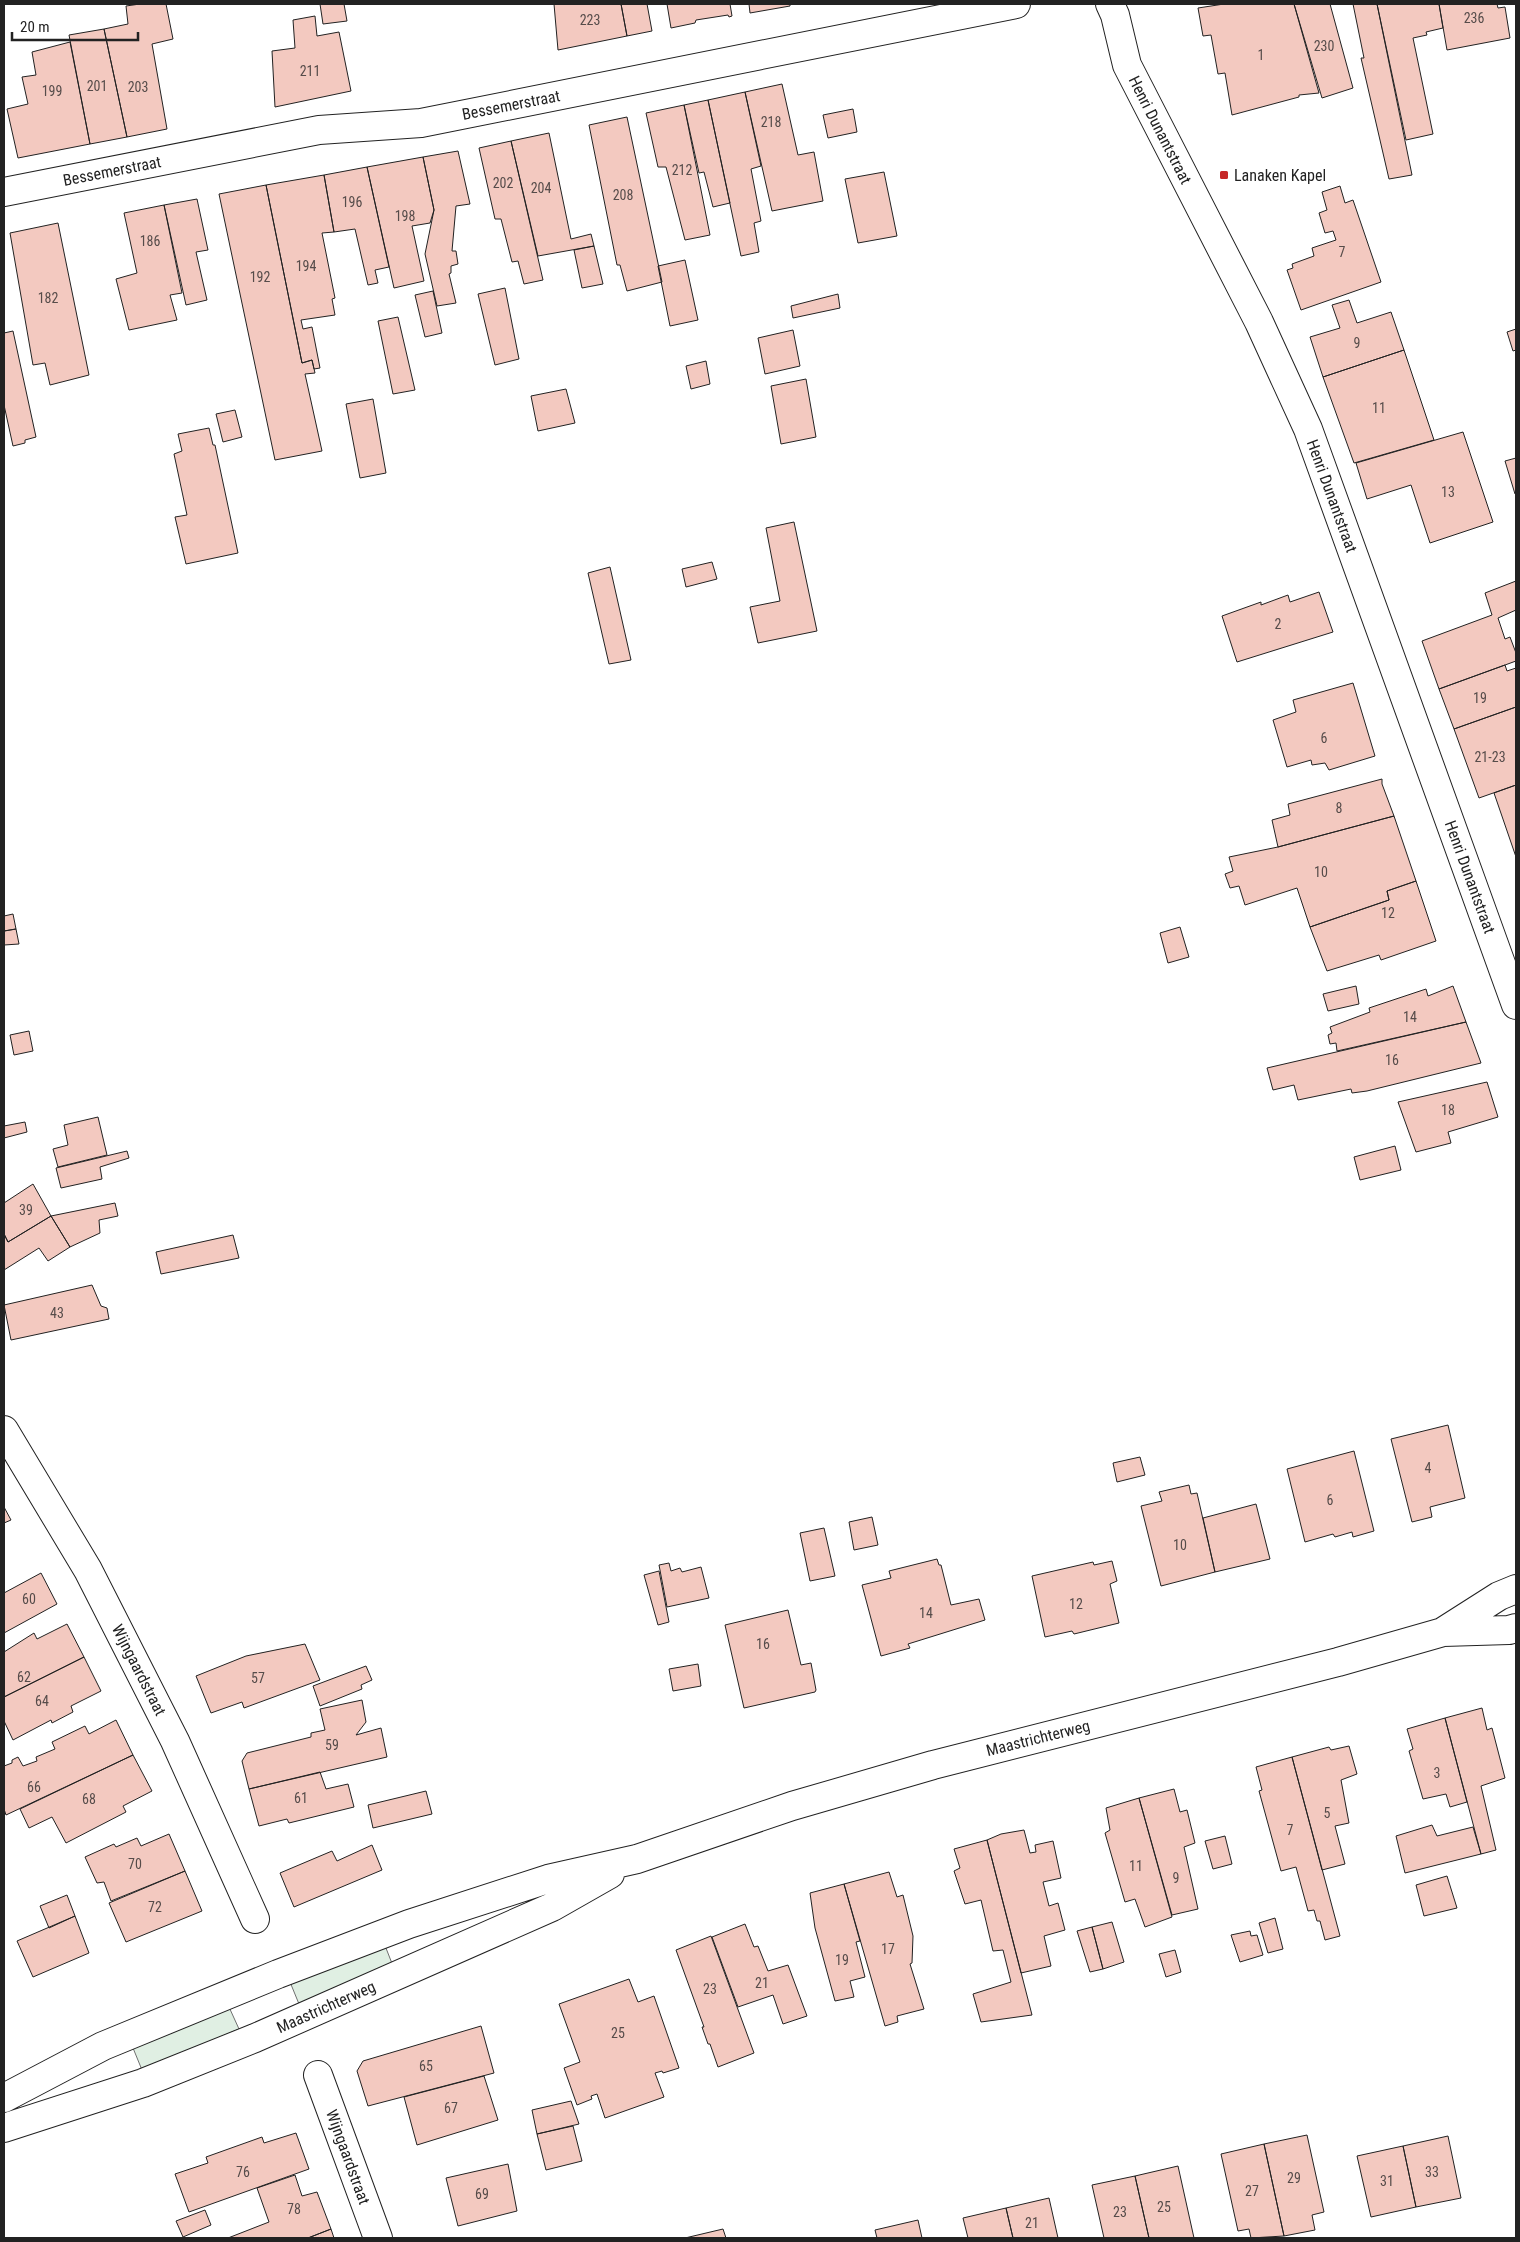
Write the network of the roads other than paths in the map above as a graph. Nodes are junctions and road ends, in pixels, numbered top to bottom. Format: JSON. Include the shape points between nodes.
{"nodes":[{"id":1,"x":1016,"y":4,"type":"edge"},
{"id":2,"x":1110,"y":4,"type":"edge"},
{"id":3,"x":4,"y":192,"type":"edge"},
{"id":4,"x":1516,"y":1005,"type":"edge"},
{"id":5,"x":4,"y":1430,"type":"edge"},
{"id":6,"x":1516,"y":1589,"type":"edge"},
{"id":7,"x":1516,"y":1628,"type":"edge"},
{"id":8,"x":1443,"y":1632,"type":"junction"},
{"id":9,"x":637,"y":1859,"type":"junction"},
{"id":10,"x":255,"y":1919,"type":"dead end"},
{"id":11,"x":318,"y":2075,"type":"dead end"},
{"id":12,"x":4,"y":2098,"type":"edge"},
{"id":13,"x":4,"y":2128,"type":"edge"},
{"id":14,"x":378,"y":2238,"type":"edge"}],
"edges":[{"from":1,"to":3,"type":"street","name":"Bessemerstraat","via":[[421,123],[319,130]]},
{"from":2,"to":4,"type":"street","name":"Henri Dunantstraat","via":[[1127,64],[1259,322],[1308,428]]},
{"from":5,"to":10,"type":"street","name":"Wijngaardstraat","via":[[92,1578],[175,1741]]},
{"from":6,"to":8,"type":"street","name":"Maastrichterweg","via":[[1499,1596]]},
{"from":7,"to":8,"type":"street","name":"Maastrichterweg"},
{"from":8,"to":9,"type":"street","name":"Maastrichterweg","via":[[1338,1662],[933,1765],[792,1806]]},
{"from":9,"to":12,"type":"street","name":"Maastrichterweg","via":[[548,1879],[409,1924],[103,2046]]},
{"from":9,"to":13,"type":"street","name":"Maastrichterweg","via":[[552,1906],[256,2038],[143,2083]]},
{"from":11,"to":14,"type":"street","name":"Wijngaardstraat"}]}
